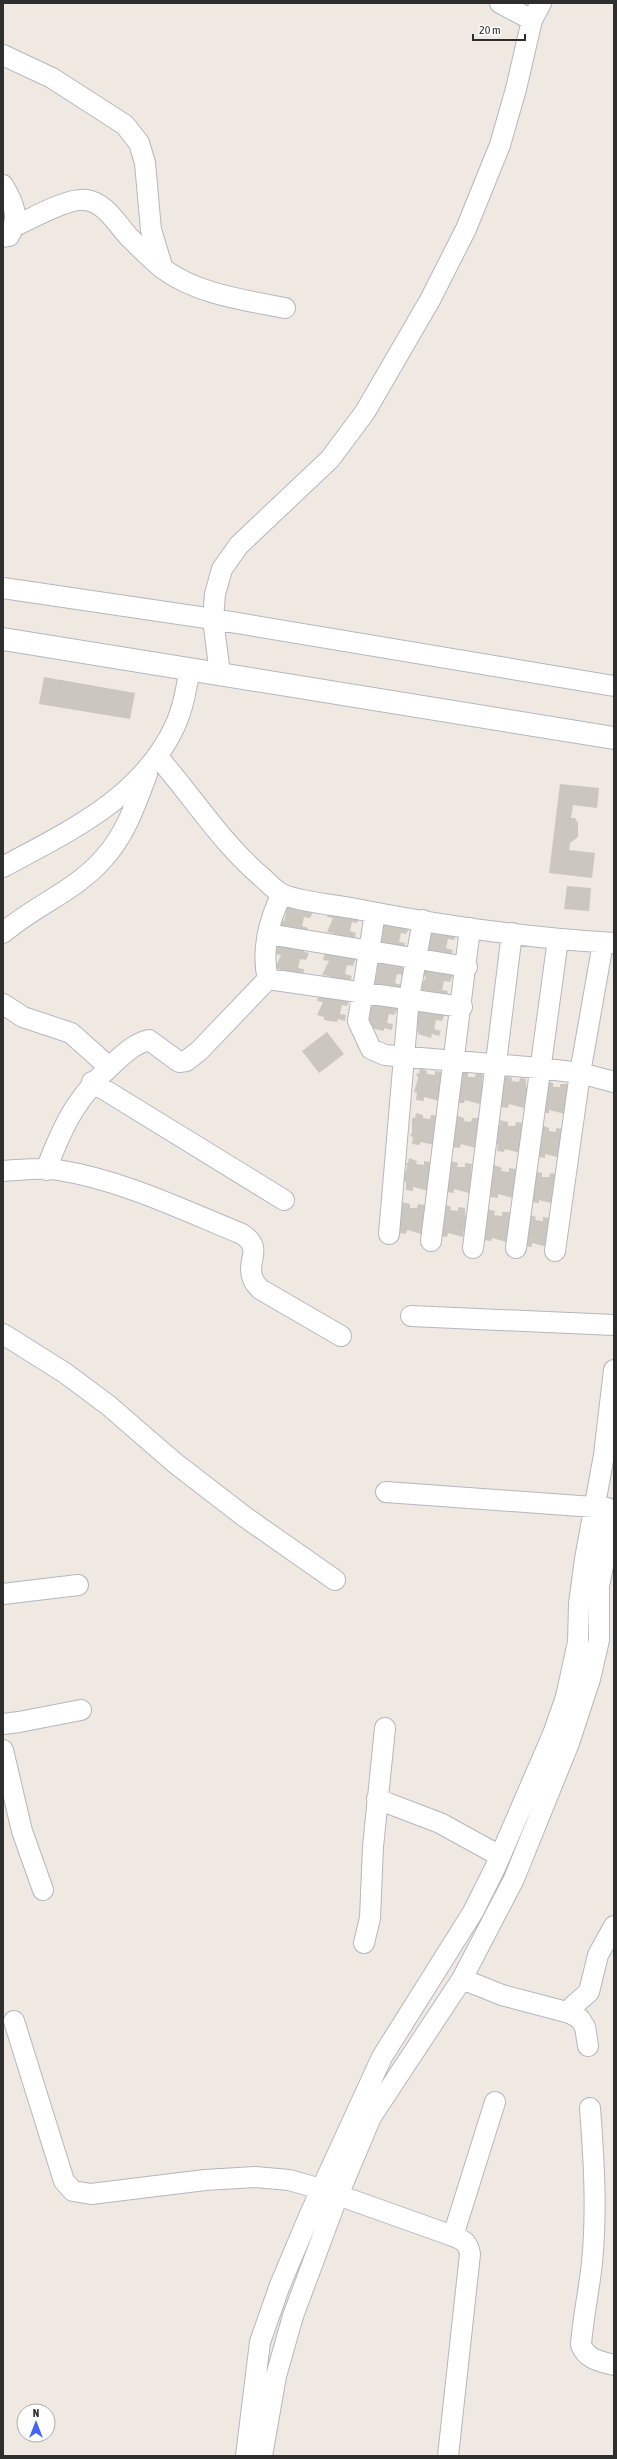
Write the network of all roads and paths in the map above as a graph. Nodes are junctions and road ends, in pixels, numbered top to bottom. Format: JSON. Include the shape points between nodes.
{"nodes":[{"id":1,"x":500,"y":3,"type":"edge"},
{"id":2,"x":537,"y":11,"type":"edge"},
{"id":3,"x":3,"y":55,"type":"edge"},
{"id":4,"x":3,"y":185,"type":"edge"},
{"id":5,"x":9,"y":232,"type":"edge"},
{"id":6,"x":163,"y":268,"type":"junction"},
{"id":7,"x":285,"y":308,"type":"dead end"},
{"id":8,"x":3,"y":588,"type":"edge"},
{"id":9,"x":213,"y":619,"type":"junction"},
{"id":10,"x":3,"y":639,"type":"edge"},
{"id":11,"x":190,"y":670,"type":"junction"},
{"id":12,"x":220,"y":674,"type":"junction"},
{"id":13,"x":614,"y":686,"type":"edge"},
{"id":14,"x":614,"y":738,"type":"edge"},
{"id":15,"x":153,"y":763,"type":"junction"},
{"id":16,"x":3,"y":867,"type":"edge"},
{"id":17,"x":282,"y":894,"type":"junction"},
{"id":18,"x":376,"y":913,"type":"junction"},
{"id":19,"x":423,"y":920,"type":"junction"},
{"id":20,"x":470,"y":928,"type":"junction"},
{"id":21,"x":3,"y":933,"type":"edge"},
{"id":22,"x":512,"y":933,"type":"junction"},
{"id":23,"x":268,"y":934,"type":"junction"},
{"id":24,"x":558,"y":939,"type":"junction"},
{"id":25,"x":608,"y":943,"type":"edge"},
{"id":26,"x":369,"y":952,"type":"junction"},
{"id":27,"x":416,"y":960,"type":"junction"},
{"id":28,"x":467,"y":967,"type":"junction"},
{"id":29,"x":268,"y":979,"type":"junction"},
{"id":30,"x":362,"y":991,"type":"junction"},
{"id":31,"x":409,"y":998,"type":"junction"},
{"id":32,"x":462,"y":1007,"type":"junction"},
{"id":33,"x":4,"y":1010,"type":"edge"},
{"id":34,"x":405,"y":1056,"type":"junction"},
{"id":35,"x":454,"y":1062,"type":"junction"},
{"id":36,"x":495,"y":1065,"type":"junction"},
{"id":37,"x":109,"y":1067,"type":"junction"},
{"id":38,"x":539,"y":1068,"type":"junction"},
{"id":39,"x":580,"y":1073,"type":"junction"},
{"id":40,"x":92,"y":1082,"type":"junction"},
{"id":41,"x":614,"y":1082,"type":"edge"},
{"id":42,"x":46,"y":1170,"type":"junction"},
{"id":43,"x":3,"y":1171,"type":"edge"},
{"id":44,"x":284,"y":1200,"type":"dead end"},
{"id":45,"x":390,"y":1234,"type":"dead end"},
{"id":46,"x":431,"y":1241,"type":"dead end"},
{"id":47,"x":473,"y":1248,"type":"dead end"},
{"id":48,"x":516,"y":1248,"type":"dead end"},
{"id":49,"x":555,"y":1251,"type":"dead end"},
{"id":50,"x":411,"y":1316,"type":"dead end"},
{"id":51,"x":614,"y":1324,"type":"edge"},
{"id":52,"x":3,"y":1334,"type":"edge"},
{"id":53,"x":342,"y":1336,"type":"dead end"},
{"id":54,"x":614,"y":1370,"type":"edge"},
{"id":55,"x":386,"y":1492,"type":"dead end"},
{"id":56,"x":606,"y":1508,"type":"edge"},
{"id":57,"x":612,"y":1532,"type":"edge"},
{"id":58,"x":335,"y":1580,"type":"dead end"},
{"id":59,"x":78,"y":1585,"type":"dead end"},
{"id":60,"x":3,"y":1594,"type":"edge"},
{"id":61,"x":607,"y":1643,"type":"edge"},
{"id":62,"x":81,"y":1710,"type":"dead end"},
{"id":63,"x":3,"y":1724,"type":"edge"},
{"id":64,"x":385,"y":1728,"type":"dead end"},
{"id":65,"x":3,"y":1750,"type":"edge"},
{"id":66,"x":377,"y":1799,"type":"junction"},
{"id":67,"x":500,"y":1856,"type":"junction"},
{"id":68,"x":42,"y":1890,"type":"dead end"},
{"id":69,"x":614,"y":1926,"type":"edge"},
{"id":70,"x":364,"y":1943,"type":"dead end"},
{"id":71,"x":462,"y":1979,"type":"junction"},
{"id":72,"x":570,"y":2013,"type":"junction"},
{"id":73,"x":14,"y":2021,"type":"dead end"},
{"id":74,"x":588,"y":2046,"type":"dead end"},
{"id":75,"x":495,"y":2102,"type":"dead end"},
{"id":76,"x":590,"y":2108,"type":"dead end"},
{"id":77,"x":329,"y":2192,"type":"junction"},
{"id":78,"x":452,"y":2236,"type":"junction"},
{"id":79,"x":614,"y":2365,"type":"edge"},
{"id":80,"x":246,"y":2456,"type":"edge"},
{"id":81,"x":262,"y":2456,"type":"edge"},
{"id":82,"x":448,"y":2456,"type":"edge"}],
"edges":[{"from":1,"to":2,"type":"street"},
{"from":2,"to":9,"type":"street","via":[[500,145],[466,229],[430,300],[365,412],[330,459],[239,545],[227,563],[215,594]]},
{"from":3,"to":6,"type":"street","via":[[52,78],[125,125],[139,143],[145,163],[151,230]]},
{"from":4,"to":5,"type":"street","via":[[15,211]]},
{"from":5,"to":6,"type":"street","via":[[67,203],[85,200],[97,204],[110,214]]},
{"from":6,"to":7,"type":"street","via":[[191,284],[232,297]]},
{"from":8,"to":9,"type":"street"},
{"from":9,"to":12,"type":"street"},
{"from":9,"to":13,"type":"street"},
{"from":10,"to":11,"type":"street"},
{"from":11,"to":12,"type":"street"},
{"from":11,"to":15,"type":"street","via":[[180,713]]},
{"from":12,"to":14,"type":"street"},
{"from":15,"to":16,"type":"street","via":[[115,801]]},
{"from":15,"to":17,"type":"street","via":[[178,780],[212,826],[246,864]]},
{"from":15,"to":21,"type":"street","via":[[127,825],[104,859],[75,884],[20,918]]},
{"from":17,"to":18,"type":"street"},
{"from":17,"to":23,"type":"street","via":[[272,913]]},
{"from":18,"to":19,"type":"street"},
{"from":18,"to":26,"type":"street"},
{"from":19,"to":20,"type":"street"},
{"from":19,"to":27,"type":"street"},
{"from":20,"to":22,"type":"street"},
{"from":20,"to":28,"type":"street"},
{"from":22,"to":24,"type":"street"},
{"from":22,"to":36,"type":"street"},
{"from":23,"to":26,"type":"street"},
{"from":23,"to":29,"type":"street","via":[[265,968]]},
{"from":24,"to":25,"type":"street"},
{"from":24,"to":38,"type":"street"},
{"from":25,"to":39,"type":"street"},
{"from":26,"to":27,"type":"street"},
{"from":26,"to":30,"type":"street"},
{"from":27,"to":28,"type":"street"},
{"from":27,"to":31,"type":"street"},
{"from":28,"to":32,"type":"street"},
{"from":29,"to":30,"type":"street"},
{"from":29,"to":37,"type":"street","via":[[199,1051],[186,1061],[180,1062],[149,1040],[140,1042]]},
{"from":30,"to":31,"type":"street"},
{"from":30,"to":34,"type":"street","via":[[358,1021],[371,1048],[385,1054]]},
{"from":31,"to":32,"type":"street"},
{"from":31,"to":34,"type":"street"},
{"from":32,"to":35,"type":"street"},
{"from":33,"to":37,"type":"street","via":[[70,1033]]},
{"from":34,"to":35,"type":"street"},
{"from":34,"to":45,"type":"street"},
{"from":35,"to":36,"type":"street"},
{"from":35,"to":46,"type":"street"},
{"from":36,"to":38,"type":"street"},
{"from":36,"to":47,"type":"street"},
{"from":37,"to":40,"type":"street"},
{"from":38,"to":39,"type":"street"},
{"from":38,"to":48,"type":"street"},
{"from":39,"to":41,"type":"street"},
{"from":39,"to":49,"type":"street"},
{"from":40,"to":42,"type":"street","via":[[74,1108]]},
{"from":40,"to":44,"type":"street"},
{"from":42,"to":43,"type":"street"},
{"from":42,"to":53,"type":"street","via":[[79,1175],[119,1186],[242,1234],[250,1240],[254,1248],[251,1269],[253,1280],[260,1290]]},
{"from":50,"to":51,"type":"street"},
{"from":52,"to":58,"type":"street","via":[[84,1386],[175,1463],[245,1517]]},
{"from":54,"to":56,"type":"street","via":[[604,1455]]},
{"from":55,"to":56,"type":"street"},
{"from":56,"to":57,"type":"street"},
{"from":56,"to":67,"type":"street","via":[[584,1566],[578,1642],[566,1697]]},
{"from":57,"to":61,"type":"street","via":[[599,1586]]},
{"from":59,"to":60,"type":"street"},
{"from":61,"to":71,"type":"street","via":[[590,1679],[569,1743],[514,1879]]},
{"from":62,"to":63,"type":"street"},
{"from":64,"to":66,"type":"street"},
{"from":65,"to":68,"type":"street","via":[[22,1831]]},
{"from":66,"to":67,"type":"street","via":[[440,1823]]},
{"from":66,"to":70,"type":"street","via":[[370,1918]]},
{"from":67,"to":77,"type":"street","via":[[473,1912],[382,2057]]},
{"from":69,"to":72,"type":"street","via":[[598,1955],[590,1992],[573,2006]]},
{"from":71,"to":72,"type":"street","via":[[502,1995]]},
{"from":71,"to":77,"type":"street","via":[[371,2117]]},
{"from":72,"to":74,"type":"street","via":[[580,2019],[585,2027]]},
{"from":73,"to":77,"type":"street","via":[[64,2181],[73,2191],[91,2194],[205,2180],[255,2177],[289,2180]]},
{"from":75,"to":78,"type":"street"},
{"from":76,"to":79,"type":"street","via":[[594,2216],[592,2263],[581,2345],[584,2353],[592,2359]]},
{"from":77,"to":78,"type":"street"},
{"from":77,"to":80,"type":"street","via":[[280,2285],[260,2342]]},
{"from":77,"to":81,"type":"street","via":[[274,2383]]},
{"from":78,"to":82,"type":"street","via":[[469,2245],[470,2254]]}]}
